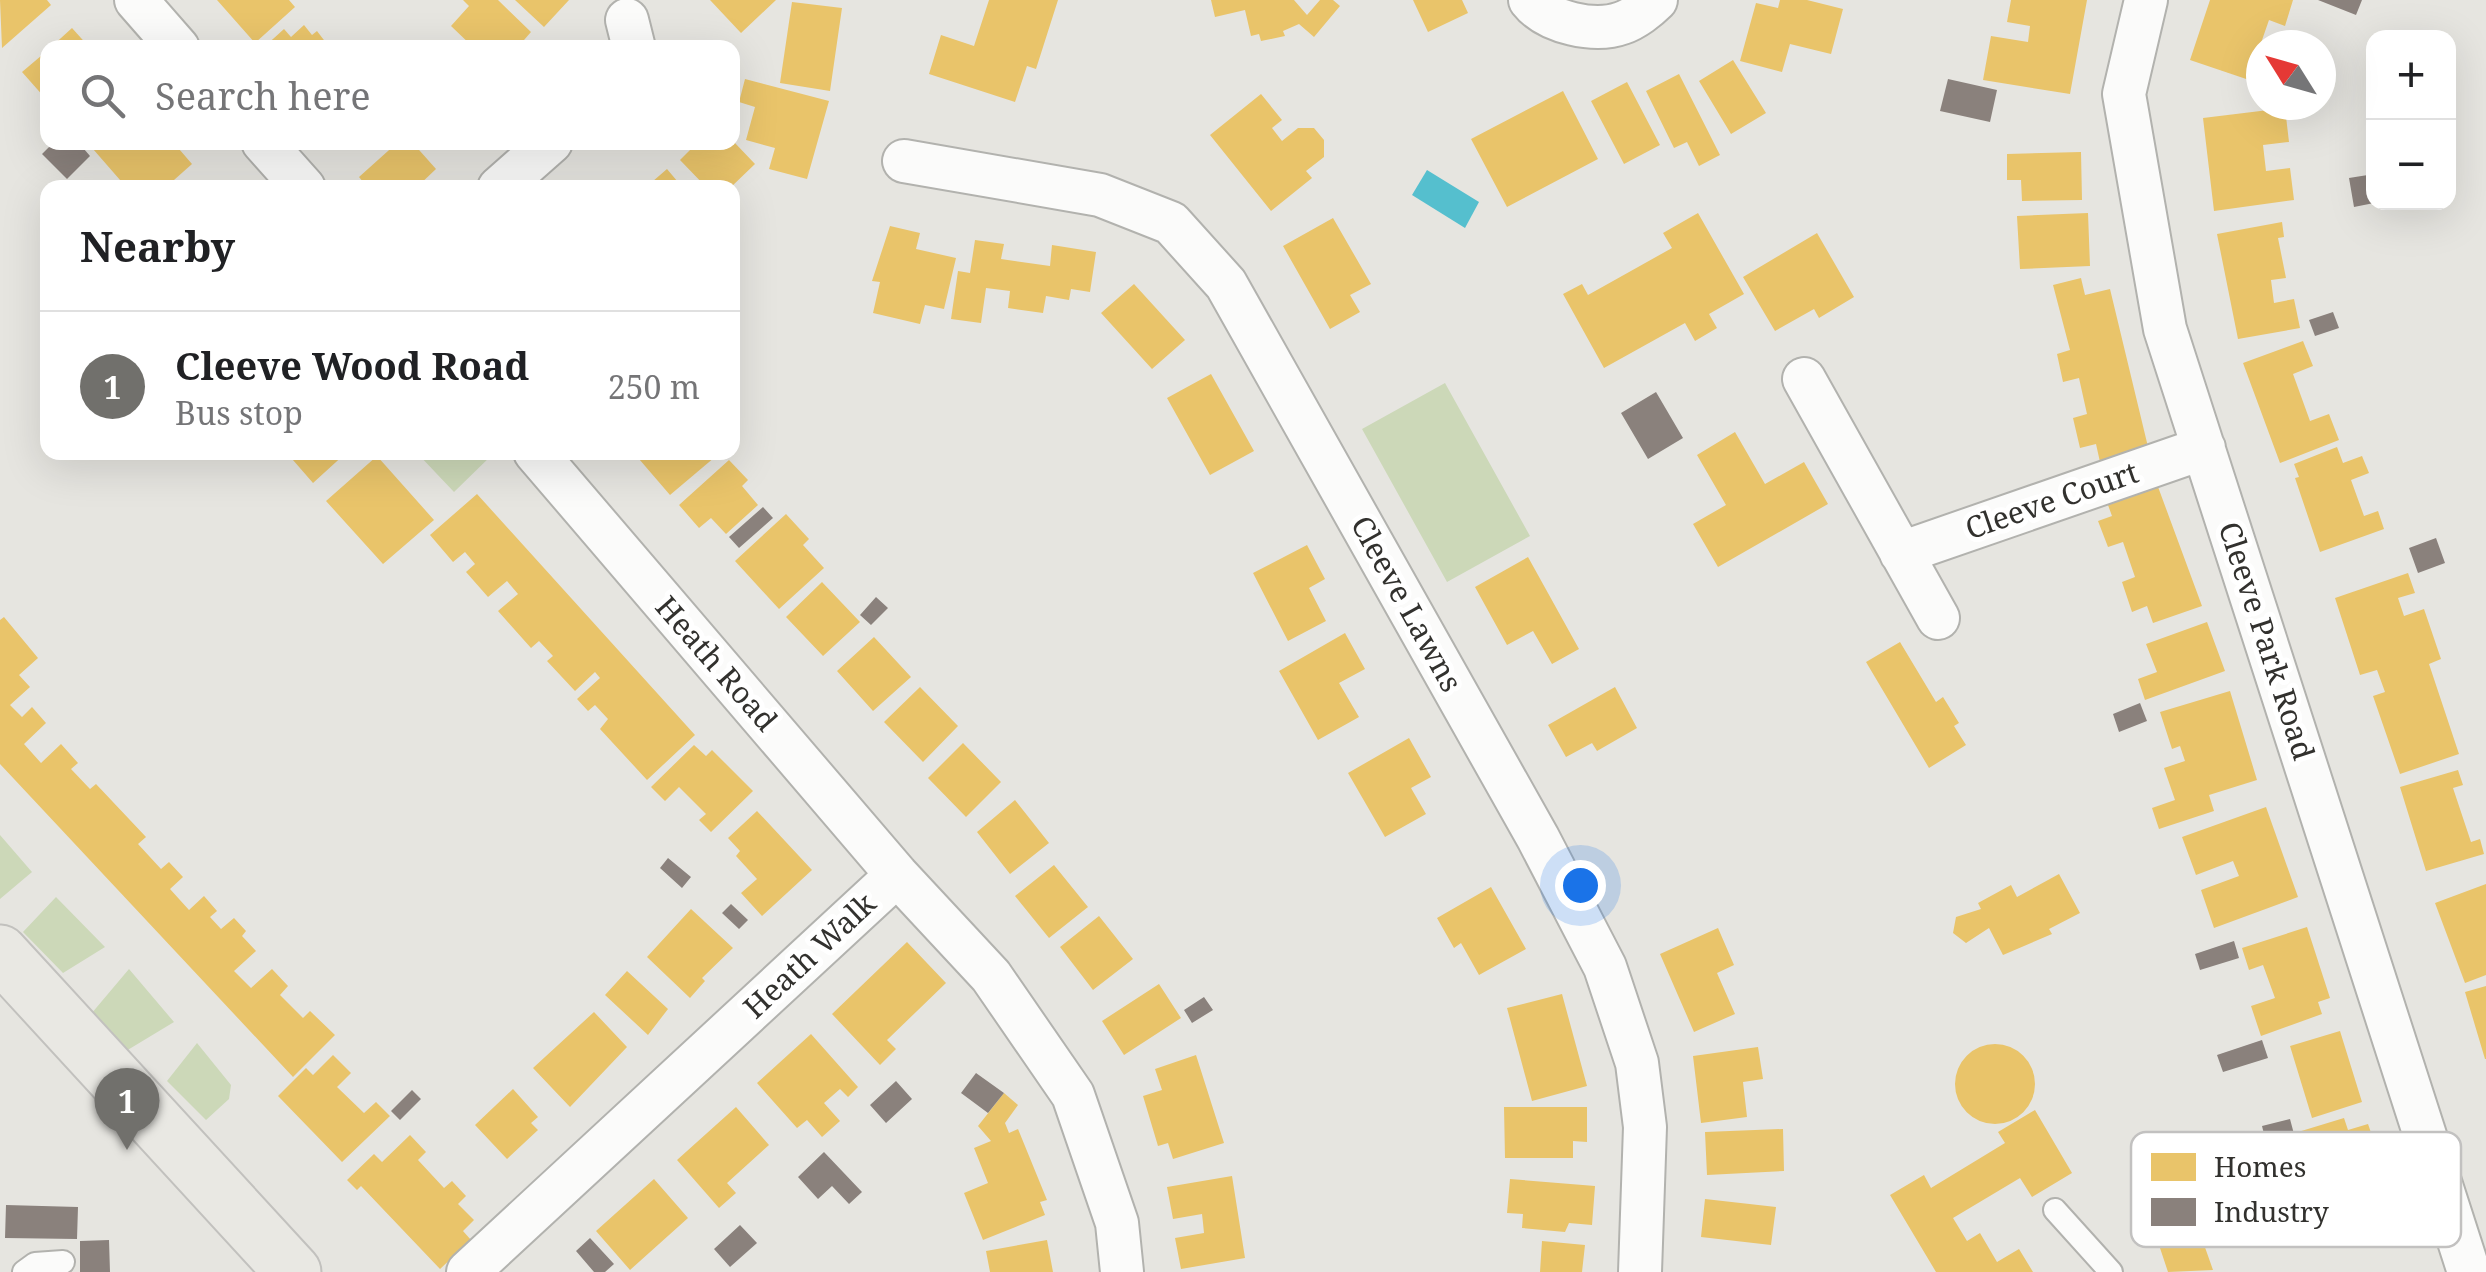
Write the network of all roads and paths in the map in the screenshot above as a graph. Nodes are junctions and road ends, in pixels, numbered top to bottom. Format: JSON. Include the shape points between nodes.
{"nodes":[{"id":1,"x":136,"y":0,"type":"edge"},
{"id":2,"x":1530,"y":0,"type":"edge"},
{"id":3,"x":1656,"y":0,"type":"edge"},
{"id":4,"x":2146,"y":0,"type":"edge"},
{"id":5,"x":171,"y":40,"type":"edge"},
{"id":6,"x":271,"y":150,"type":"edge"},
{"id":7,"x":541,"y":150,"type":"edge"},
{"id":8,"x":904,"y":161,"type":"dead end"},
{"id":9,"x":297,"y":180,"type":"edge"},
{"id":10,"x":508,"y":180,"type":"edge"},
{"id":11,"x":1804,"y":379,"type":"dead end"},
{"id":12,"x":2204,"y":448,"type":"junction"},
{"id":13,"x":542,"y":460,"type":"edge"},
{"id":14,"x":1901,"y":553,"type":"junction"},
{"id":15,"x":1938,"y":618,"type":"dead end"},
{"id":16,"x":898,"y":875,"type":"junction"},
{"id":17,"x":0,"y":953,"type":"edge"},
{"id":18,"x":2424,"y":1132,"type":"edge"},
{"id":19,"x":2055,"y":1210,"type":"dead end"},
{"id":20,"x":2461,"y":1247,"type":"edge"},
{"id":21,"x":64,"y":1262,"type":"dead end"},
{"id":22,"x":24,"y":1272,"type":"edge"},
{"id":23,"x":293,"y":1272,"type":"edge"},
{"id":24,"x":468,"y":1272,"type":"edge"},
{"id":25,"x":1122,"y":1272,"type":"edge"},
{"id":26,"x":1640,"y":1272,"type":"edge"},
{"id":27,"x":2111,"y":1272,"type":"edge"},
{"id":28,"x":2469,"y":1272,"type":"edge"}],
"edges":[{"from":1,"to":5,"type":"street"},
{"from":2,"to":3,"type":"street","via":[[1558,20],[1590,26],[1622,24]]},
{"from":4,"to":12,"type":"street","name":"Cleeve Park Road","via":[[2124,94],[2165,330]]},
{"from":6,"to":9,"type":"street"},
{"from":7,"to":10,"type":"street"},
{"from":8,"to":26,"type":"street","name":"Cleeve Lawns","via":[[1100,196],[1171,224],[1226,284],[1605,966],[1637,1063],[1646,1127]]},
{"from":11,"to":14,"type":"street"},
{"from":12,"to":14,"type":"street","name":"Cleeve Court"},
{"from":12,"to":18,"type":"street","name":"Cleeve Park Road"},
{"from":13,"to":16,"type":"street","name":"Heath Road"},
{"from":14,"to":15,"type":"street"},
{"from":16,"to":24,"type":"street","name":"Heath Walk"},
{"from":16,"to":25,"type":"street","name":"Heath Walk","via":[[991,976],[1073,1095],[1116,1223]]},
{"from":17,"to":23,"type":"main road"},
{"from":19,"to":27,"type":"lane"},
{"from":20,"to":28,"type":"street","name":"Cleeve Park Road"},
{"from":21,"to":22,"type":"lane"}]}
